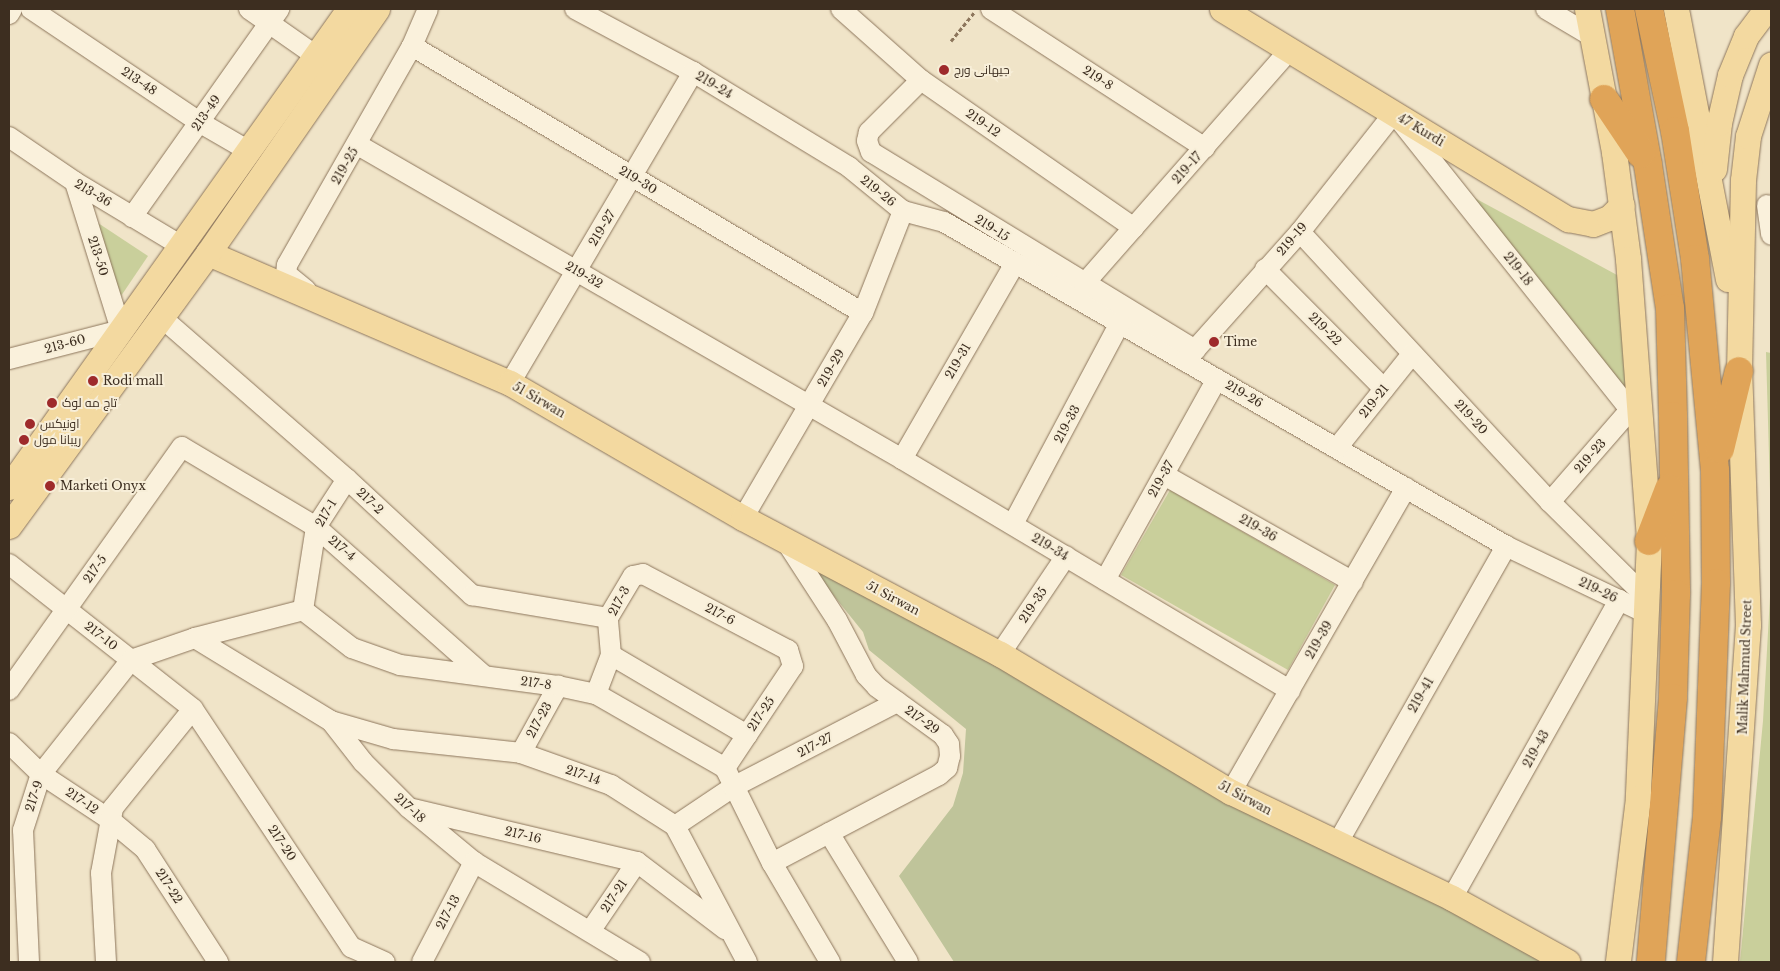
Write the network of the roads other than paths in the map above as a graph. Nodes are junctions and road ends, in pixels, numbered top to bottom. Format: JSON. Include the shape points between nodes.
{"nodes":[{"id":1,"x":12,"y":9,"type":"edge"},
{"id":2,"x":31,"y":9,"type":"edge"},
{"id":3,"x":249,"y":9,"type":"edge"},
{"id":4,"x":349,"y":9,"type":"edge"},
{"id":5,"x":377,"y":9,"type":"edge"},
{"id":6,"x":428,"y":9,"type":"edge"},
{"id":7,"x":575,"y":9,"type":"edge"},
{"id":8,"x":841,"y":9,"type":"edge"},
{"id":9,"x":991,"y":9,"type":"edge"},
{"id":10,"x":1222,"y":9,"type":"edge"},
{"id":11,"x":1546,"y":9,"type":"edge"},
{"id":12,"x":1587,"y":9,"type":"edge"},
{"id":13,"x":1620,"y":9,"type":"edge"},
{"id":14,"x":1649,"y":9,"type":"edge"},
{"id":15,"x":1676,"y":9,"type":"edge"},
{"id":16,"x":1766,"y":9,"type":"edge"},
{"id":17,"x":9,"y":14,"type":"edge"},
{"id":18,"x":274,"y":16,"type":"edge"},
{"id":19,"x":1593,"y":37,"type":"junction"},
{"id":20,"x":412,"y":46,"type":"junction"},
{"id":21,"x":1289,"y":51,"type":"junction"},
{"id":22,"x":316,"y":56,"type":"junction"},
{"id":23,"x":1771,"y":65,"type":"edge"},
{"id":24,"x":693,"y":72,"type":"junction"},
{"id":25,"x":921,"y":80,"type":"junction"},
{"id":26,"x":1604,"y":99,"type":"junction"},
{"id":27,"x":1394,"y":114,"type":"junction"},
{"id":28,"x":199,"y":122,"type":"junction"},
{"id":29,"x":9,"y":137,"type":"edge"},
{"id":30,"x":358,"y":145,"type":"junction"},
{"id":31,"x":1205,"y":148,"type":"junction"},
{"id":32,"x":248,"y":151,"type":"junction"},
{"id":33,"x":1648,"y":165,"type":"junction"},
{"id":34,"x":849,"y":167,"type":"joint"},
{"id":35,"x":632,"y":176,"type":"junction"},
{"id":36,"x":74,"y":182,"type":"junction"},
{"id":37,"x":1711,"y":192,"type":"junction"},
{"id":38,"x":1622,"y":205,"type":"junction"},
{"id":39,"x":1767,"y":205,"type":"dead end"},
{"id":40,"x":903,"y":211,"type":"junction"},
{"id":41,"x":132,"y":217,"type":"junction"},
{"id":42,"x":1134,"y":228,"type":"junction"},
{"id":43,"x":1300,"y":232,"type":"junction"},
{"id":44,"x":1771,"y":235,"type":"edge"},
{"id":45,"x":180,"y":245,"type":"junction"},
{"id":46,"x":208,"y":253,"type":"junction"},
{"id":47,"x":1015,"y":263,"type":"junction"},
{"id":48,"x":576,"y":270,"type":"junction"},
{"id":49,"x":1265,"y":270,"type":"junction"},
{"id":50,"x":1084,"y":284,"type":"junction"},
{"id":51,"x":329,"y":304,"type":"junction"},
{"id":52,"x":863,"y":313,"type":"junction"},
{"id":53,"x":161,"y":317,"type":"junction"},
{"id":54,"x":1120,"y":323,"type":"junction"},
{"id":55,"x":121,"y":330,"type":"junction"},
{"id":56,"x":1412,"y":354,"type":"junction"},
{"id":57,"x":1190,"y":356,"type":"junction"},
{"id":58,"x":9,"y":359,"type":"edge"},
{"id":59,"x":1739,"y":371,"type":"junction"},
{"id":60,"x":1217,"y":379,"type":"junction"},
{"id":61,"x":510,"y":383,"type":"junction"},
{"id":62,"x":1384,"y":389,"type":"junction"},
{"id":63,"x":810,"y":405,"type":"junction"},
{"id":64,"x":1636,"y":418,"type":"junction"},
{"id":65,"x":182,"y":447,"type":"joint"},
{"id":66,"x":1336,"y":448,"type":"junction"},
{"id":67,"x":902,"y":459,"type":"junction"},
{"id":68,"x":1715,"y":470,"type":"junction"},
{"id":69,"x":1164,"y":475,"type":"junction"},
{"id":70,"x":1675,"y":476,"type":"junction"},
{"id":71,"x":347,"y":479,"type":"junction"},
{"id":72,"x":9,"y":487,"type":"edge"},
{"id":73,"x":1406,"y":488,"type":"junction"},
{"id":74,"x":1550,"y":502,"type":"junction"},
{"id":75,"x":743,"y":518,"type":"junction"},
{"id":76,"x":1013,"y":524,"type":"junction"},
{"id":77,"x":9,"y":526,"type":"edge"},
{"id":78,"x":316,"y":526,"type":"junction"},
{"id":79,"x":785,"y":540,"type":"junction"},
{"id":80,"x":1649,"y":541,"type":"junction"},
{"id":81,"x":1506,"y":546,"type":"junction"},
{"id":82,"x":1066,"y":556,"type":"junction"},
{"id":83,"x":9,"y":564,"type":"edge"},
{"id":84,"x":643,"y":574,"type":"joint"},
{"id":85,"x":1105,"y":580,"type":"junction"},
{"id":86,"x":1353,"y":582,"type":"junction"},
{"id":87,"x":1619,"y":600,"type":"junction"},
{"id":88,"x":1646,"y":605,"type":"junction"},
{"id":89,"x":66,"y":609,"type":"junction"},
{"id":90,"x":303,"y":610,"type":"junction"},
{"id":91,"x":608,"y":618,"type":"junction"},
{"id":92,"x":195,"y":638,"type":"junction"},
{"id":93,"x":1000,"y":654,"type":"junction"},
{"id":94,"x":611,"y":655,"type":"junction"},
{"id":95,"x":793,"y":658,"type":"joint"},
{"id":96,"x":131,"y":660,"type":"junction"},
{"id":97,"x":483,"y":675,"type":"junction"},
{"id":98,"x":558,"y":686,"type":"junction"},
{"id":99,"x":9,"y":690,"type":"edge"},
{"id":100,"x":1290,"y":690,"type":"junction"},
{"id":101,"x":596,"y":694,"type":"junction"},
{"id":102,"x":897,"y":702,"type":"junction"},
{"id":103,"x":193,"y":709,"type":"junction"},
{"id":104,"x":331,"y":721,"type":"junction"},
{"id":105,"x":746,"y":735,"type":"junction"},
{"id":106,"x":9,"y":743,"type":"edge"},
{"id":107,"x":521,"y":753,"type":"junction"},
{"id":108,"x":725,"y":768,"type":"junction"},
{"id":109,"x":41,"y":774,"type":"junction"},
{"id":110,"x":733,"y":787,"type":"junction"},
{"id":111,"x":1231,"y":792,"type":"junction"},
{"id":112,"x":409,"y":808,"type":"junction"},
{"id":113,"x":109,"y":819,"type":"junction"},
{"id":114,"x":675,"y":826,"type":"junction"},
{"id":115,"x":829,"y":833,"type":"junction"},
{"id":116,"x":1337,"y":844,"type":"junction"},
{"id":117,"x":474,"y":862,"type":"junction"},
{"id":118,"x":637,"y":862,"type":"junction"},
{"id":119,"x":772,"y":863,"type":"junction"},
{"id":120,"x":1452,"y":898,"type":"junction"},
{"id":121,"x":591,"y":930,"type":"junction"},
{"id":122,"x":738,"y":947,"type":"edge"},
{"id":123,"x":29,"y":962,"type":"edge"},
{"id":124,"x":106,"y":962,"type":"edge"},
{"id":125,"x":218,"y":962,"type":"edge"},
{"id":126,"x":385,"y":962,"type":"edge"},
{"id":127,"x":422,"y":962,"type":"edge"},
{"id":128,"x":640,"y":962,"type":"edge"},
{"id":129,"x":726,"y":962,"type":"edge"},
{"id":130,"x":830,"y":962,"type":"edge"},
{"id":131,"x":908,"y":962,"type":"edge"},
{"id":132,"x":1568,"y":962,"type":"edge"},
{"id":133,"x":1618,"y":962,"type":"edge"},
{"id":134,"x":1651,"y":962,"type":"edge"},
{"id":135,"x":1691,"y":962,"type":"edge"},
{"id":136,"x":1725,"y":962,"type":"edge"}],
"edges":[{"from":1,"to":17,"type":"street"},
{"from":2,"to":28,"type":"street","name":"213-48"},
{"from":3,"to":18,"type":"street"},
{"from":4,"to":22,"type":"main road"},
{"from":5,"to":46,"type":"main road"},
{"from":6,"to":20,"type":"street","name":"219-25"},
{"from":7,"to":24,"type":"street","name":"219-24"},
{"from":8,"to":25,"type":"street","name":"219-12"},
{"from":9,"to":31,"type":"street","name":"219-8"},
{"from":10,"to":21,"type":"main road","name":"47 Kurdi"},
{"from":11,"to":19,"type":"street"},
{"from":12,"to":19,"type":"main road"},
{"from":13,"to":33,"type":"highway"},
{"from":14,"to":68,"type":"highway","via":[[1675,131],[1695,259]]},
{"from":15,"to":37,"type":"main road"},
{"from":16,"to":37,"type":"main road","via":[[1746,36],[1730,75],[1719,123]]},
{"from":18,"to":22,"type":"street"},
{"from":18,"to":28,"type":"street","name":"213-49"},
{"from":19,"to":26,"type":"main road"},
{"from":20,"to":30,"type":"street","name":"219-25"},
{"from":20,"to":35,"type":"street","name":"219-30"},
{"from":21,"to":27,"type":"main road","name":"47 Kurdi"},
{"from":21,"to":31,"type":"street","name":"219-17"},
{"from":22,"to":32,"type":"main road"},
{"from":23,"to":59,"type":"main road","via":[[1748,136],[1743,180]]},
{"from":24,"to":34,"type":"street","name":"219-24"},
{"from":24,"to":35,"type":"street","name":"219-27"},
{"from":25,"to":42,"type":"street","name":"219-12"},
{"from":25,"to":50,"type":"street","name":"219-15","via":[[869,132],[870,152]]},
{"from":26,"to":33,"type":"highway"},
{"from":26,"to":38,"type":"main road"},
{"from":27,"to":38,"type":"main road","name":"47 Kurdi","via":[[1576,222],[1602,222]]},
{"from":27,"to":43,"type":"street","name":"219-19"},
{"from":27,"to":64,"type":"street","name":"219-18"},
{"from":28,"to":32,"type":"street","name":"213-48"},
{"from":28,"to":41,"type":"street","name":"213-49"},
{"from":29,"to":36,"type":"street","name":"213-36"},
{"from":30,"to":48,"type":"street","name":"219-32"},
{"from":30,"to":51,"type":"street","name":"219-25","via":[[287,265],[286,274],[290,280]]},
{"from":31,"to":42,"type":"street","name":"219-17"},
{"from":32,"to":45,"type":"main road"},
{"from":33,"to":70,"type":"highway","via":[[1670,308]]},
{"from":34,"to":40,"type":"street","name":"219-26"},
{"from":35,"to":48,"type":"street","name":"219-27"},
{"from":35,"to":52,"type":"street","name":"219-30"},
{"from":36,"to":41,"type":"street","name":"213-36"},
{"from":36,"to":55,"type":"street","name":"213-50"},
{"from":37,"to":59,"type":"main road","via":[[1733,311]]},
{"from":38,"to":64,"type":"main road"},
{"from":39,"to":44,"type":"street"},
{"from":40,"to":47,"type":"street","name":"219-26","via":[[944,222]]},
{"from":40,"to":52,"type":"street","name":"219-29"},
{"from":41,"to":45,"type":"street","name":"213-36"},
{"from":42,"to":50,"type":"street","name":"219-17"},
{"from":43,"to":49,"type":"street","name":"219-19"},
{"from":43,"to":56,"type":"street","name":"219-20"},
{"from":45,"to":55,"type":"main road"},
{"from":46,"to":51,"type":"main road","name":"51 Sirwan"},
{"from":46,"to":53,"type":"main road"},
{"from":47,"to":54,"type":"street","name":"219-26"},
{"from":47,"to":67,"type":"street","name":"219-31"},
{"from":48,"to":61,"type":"street","name":"219-27"},
{"from":48,"to":63,"type":"street","name":"219-32"},
{"from":49,"to":57,"type":"street","name":"219-19"},
{"from":49,"to":62,"type":"street","name":"219-22"},
{"from":50,"to":57,"type":"street","name":"219-15"},
{"from":51,"to":61,"type":"main road","name":"51 Sirwan"},
{"from":52,"to":63,"type":"street","name":"219-29"},
{"from":53,"to":71,"type":"street","name":"217-2"},
{"from":53,"to":77,"type":"main road"},
{"from":54,"to":57,"type":"street","name":"219-26"},
{"from":54,"to":76,"type":"street","name":"219-33"},
{"from":55,"to":58,"type":"street","name":"213-60"},
{"from":55,"to":72,"type":"main road"},
{"from":56,"to":62,"type":"street","name":"219-21"},
{"from":56,"to":74,"type":"street","name":"219-20"},
{"from":57,"to":60,"type":"street","name":"219-26"},
{"from":59,"to":68,"type":"highway"},
{"from":59,"to":136,"type":"main road","name":"Malik Mahmud Street","via":[[1748,626]]},
{"from":60,"to":66,"type":"street","name":"219-26"},
{"from":60,"to":69,"type":"street","name":"219-37"},
{"from":61,"to":75,"type":"main road","name":"51 Sirwan"},
{"from":62,"to":66,"type":"street","name":"219-21"},
{"from":63,"to":67,"type":"street","name":"219-34"},
{"from":63,"to":75,"type":"street","name":"219-29"},
{"from":64,"to":74,"type":"street","name":"219-23"},
{"from":64,"to":80,"type":"main road"},
{"from":65,"to":78,"type":"street","name":"217-4"},
{"from":65,"to":89,"type":"street","name":"217-5"},
{"from":66,"to":73,"type":"street","name":"219-26"},
{"from":67,"to":76,"type":"street","name":"219-34"},
{"from":68,"to":135,"type":"highway","via":[[1716,583],[1707,817]]},
{"from":69,"to":85,"type":"street","name":"219-37"},
{"from":69,"to":86,"type":"street","name":"219-36"},
{"from":70,"to":80,"type":"highway"},
{"from":70,"to":134,"type":"highway","via":[[1673,698]]},
{"from":71,"to":78,"type":"street","name":"217-1"},
{"from":71,"to":91,"type":"street","name":"217-2","via":[[472,595]]},
{"from":73,"to":81,"type":"street","name":"219-26"},
{"from":73,"to":86,"type":"street","name":"219-39"},
{"from":74,"to":88,"type":"street","name":"219-20"},
{"from":75,"to":79,"type":"main road","name":"51 Sirwan"},
{"from":76,"to":82,"type":"street","name":"219-34"},
{"from":78,"to":90,"type":"street","name":"217-1"},
{"from":78,"to":97,"type":"street","name":"217-4"},
{"from":79,"to":93,"type":"main road","name":"51 Sirwan"},
{"from":79,"to":102,"type":"street","name":"217-29","via":[[837,620],[866,675]]},
{"from":80,"to":88,"type":"main road"},
{"from":81,"to":87,"type":"street","name":"219-26"},
{"from":81,"to":116,"type":"street","name":"219-41"},
{"from":82,"to":85,"type":"street","name":"219-34"},
{"from":82,"to":93,"type":"street","name":"219-35"},
{"from":83,"to":89,"type":"street","name":"217-10"},
{"from":84,"to":91,"type":"street","name":"217-3","via":[[633,576]]},
{"from":84,"to":95,"type":"street","name":"217-6","via":[[788,650]]},
{"from":85,"to":100,"type":"street","name":"219-34"},
{"from":86,"to":100,"type":"street","name":"219-39"},
{"from":87,"to":88,"type":"street","name":"219-26"},
{"from":87,"to":120,"type":"street","name":"219-43"},
{"from":88,"to":133,"type":"main road","via":[[1638,798]]},
{"from":89,"to":96,"type":"street","name":"217-10"},
{"from":89,"to":99,"type":"street","name":"217-5"},
{"from":90,"to":92,"type":"street"},
{"from":90,"to":97,"type":"street","name":"217-8","via":[[352,648],[400,665]]},
{"from":91,"to":94,"type":"street","name":"217-3"},
{"from":92,"to":96,"type":"street"},
{"from":92,"to":104,"type":"street","name":"217-18"},
{"from":93,"to":111,"type":"main road","name":"51 Sirwan"},
{"from":94,"to":101,"type":"street","name":"217-3"},
{"from":94,"to":105,"type":"street"},
{"from":95,"to":105,"type":"street","name":"217-25","via":[[794,666]]},
{"from":96,"to":103,"type":"street","name":"217-10"},
{"from":96,"to":109,"type":"street","name":"217-9"},
{"from":97,"to":98,"type":"street","name":"217-8"},
{"from":98,"to":101,"type":"street","name":"217-8"},
{"from":98,"to":107,"type":"street","name":"217-23"},
{"from":100,"to":111,"type":"street","name":"219-39"},
{"from":101,"to":108,"type":"street","name":"217-8"},
{"from":102,"to":110,"type":"street","name":"217-27"},
{"from":102,"to":115,"type":"street","name":"217-29","via":[[943,735],[949,744],[947,768]]},
{"from":103,"to":113,"type":"street","via":[[113,808]]},
{"from":103,"to":126,"type":"street","name":"217-20","via":[[351,947]]},
{"from":104,"to":107,"type":"street","name":"217-14","via":[[393,739]]},
{"from":104,"to":112,"type":"street","name":"217-18","via":[[363,762]]},
{"from":105,"to":108,"type":"street","name":"217-25"},
{"from":106,"to":109,"type":"street","name":"217-12"},
{"from":107,"to":114,"type":"street","name":"217-14","via":[[611,785]]},
{"from":108,"to":110,"type":"street"},
{"from":109,"to":113,"type":"street","name":"217-12"},
{"from":109,"to":123,"type":"street","name":"217-9","via":[[23,830]]},
{"from":110,"to":114,"type":"street","name":"217-27"},
{"from":110,"to":119,"type":"street"},
{"from":111,"to":116,"type":"main road","name":"51 Sirwan"},
{"from":112,"to":117,"type":"street","name":"217-18"},
{"from":112,"to":118,"type":"street","name":"217-16"},
{"from":113,"to":124,"type":"street","via":[[101,873]]},
{"from":113,"to":125,"type":"street","name":"217-22","via":[[145,849]]},
{"from":114,"to":122,"type":"street","name":"217-14"},
{"from":115,"to":119,"type":"street","name":"217-29"},
{"from":115,"to":131,"type":"street"},
{"from":116,"to":120,"type":"main road","name":"51 Sirwan"},
{"from":117,"to":121,"type":"street","name":"217-18"},
{"from":117,"to":127,"type":"street","name":"217-13"},
{"from":118,"to":121,"type":"street","name":"217-21"},
{"from":118,"to":122,"type":"street"},
{"from":119,"to":130,"type":"street"},
{"from":120,"to":132,"type":"main road","name":"51 Sirwan"},
{"from":121,"to":128,"type":"street","name":"217-18"},
{"from":122,"to":129,"type":"street"}]}
